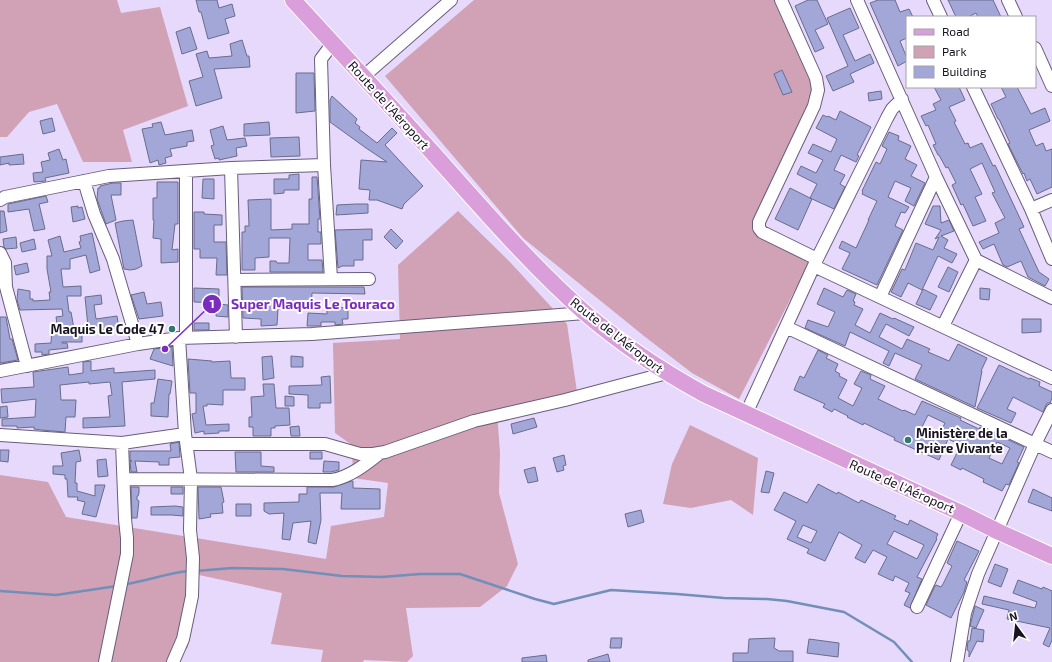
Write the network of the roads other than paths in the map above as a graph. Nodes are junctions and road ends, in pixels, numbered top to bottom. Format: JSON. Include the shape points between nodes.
{"nodes":[{"id":1,"x":293,"y":0,"type":"edge"},
{"id":2,"x":451,"y":0,"type":"edge"},
{"id":3,"x":781,"y":0,"type":"edge"},
{"id":4,"x":857,"y":0,"type":"edge"},
{"id":5,"x":933,"y":0,"type":"edge"},
{"id":6,"x":1008,"y":0,"type":"edge"},
{"id":7,"x":941,"y":16,"type":"edge"},
{"id":8,"x":1016,"y":16,"type":"edge"},
{"id":9,"x":333,"y":43,"type":"junction"},
{"id":10,"x":1036,"y":50,"type":"edge"},
{"id":11,"x":364,"y":76,"type":"junction"},
{"id":12,"x":902,"y":85,"type":"edge"},
{"id":13,"x":1052,"y":86,"type":"edge"},
{"id":14,"x":973,"y":88,"type":"edge"},
{"id":15,"x":902,"y":99,"type":"junction"},
{"id":16,"x":324,"y":165,"type":"junction"},
{"id":17,"x":231,"y":168,"type":"junction"},
{"id":18,"x":186,"y":171,"type":"junction"},
{"id":19,"x":936,"y":177,"type":"junction"},
{"id":20,"x":84,"y":181,"type":"junction"},
{"id":21,"x":0,"y":200,"type":"edge"},
{"id":22,"x":1052,"y":200,"type":"edge"},
{"id":23,"x":1031,"y":209,"type":"junction"},
{"id":24,"x":0,"y":253,"type":"edge"},
{"id":25,"x":1052,"y":258,"type":"edge"},
{"id":26,"x":976,"y":260,"type":"junction"},
{"id":27,"x":815,"y":263,"type":"junction"},
{"id":28,"x":331,"y":279,"type":"junction"},
{"id":29,"x":369,"y":279,"type":"dead end"},
{"id":30,"x":235,"y":280,"type":"junction"},
{"id":31,"x":880,"y":297,"type":"junction"},
{"id":32,"x":1052,"y":298,"type":"edge"},
{"id":33,"x":585,"y":313,"type":"junction"},
{"id":34,"x":943,"y":326,"type":"junction"},
{"id":35,"x":786,"y":327,"type":"junction"},
{"id":36,"x":236,"y":337,"type":"junction"},
{"id":37,"x":183,"y":338,"type":"junction"},
{"id":38,"x":138,"y":344,"type":"junction"},
{"id":39,"x":27,"y":366,"type":"junction"},
{"id":40,"x":0,"y":371,"type":"edge"},
{"id":41,"x":667,"y":373,"type":"junction"},
{"id":42,"x":1052,"y":378,"type":"edge"},
{"id":43,"x":1052,"y":410,"type":"edge"},
{"id":44,"x":746,"y":414,"type":"junction"},
{"id":45,"x":0,"y":435,"type":"edge"},
{"id":46,"x":186,"y":439,"type":"junction"},
{"id":47,"x":122,"y":443,"type":"junction"},
{"id":48,"x":1035,"y":444,"type":"junction"},
{"id":49,"x":1052,"y":452,"type":"edge"},
{"id":50,"x":380,"y":453,"type":"junction"},
{"id":51,"x":124,"y":479,"type":"junction"},
{"id":52,"x":191,"y":479,"type":"junction"},
{"id":53,"x":961,"y":513,"type":"junction"},
{"id":54,"x":997,"y":531,"type":"junction"},
{"id":55,"x":1052,"y":556,"type":"edge"},
{"id":56,"x":917,"y":607,"type":"dead end"},
{"id":57,"x":105,"y":662,"type":"edge"},
{"id":58,"x":173,"y":662,"type":"edge"},
{"id":59,"x":957,"y":662,"type":"edge"}],
"edges":[{"from":1,"to":9,"type":"main road","name":"Route de l'Aéroport"},
{"from":2,"to":11,"type":"street"},
{"from":3,"to":27,"type":"street","via":[[816,78],[818,90],[814,106],[759,222],[759,228]]},
{"from":4,"to":12,"type":"street"},
{"from":5,"to":7,"type":"street"},
{"from":6,"to":8,"type":"street"},
{"from":9,"to":11,"type":"main road","name":"Route de l'Aéroport"},
{"from":9,"to":16,"type":"street","via":[[320,59]]},
{"from":10,"to":13,"type":"street"},
{"from":11,"to":33,"type":"main road","name":"Route de l'Aéroport","via":[[510,239]]},
{"from":12,"to":15,"type":"street"},
{"from":14,"to":23,"type":"street"},
{"from":15,"to":19,"type":"street"},
{"from":15,"to":27,"type":"street","via":[[887,118]]},
{"from":16,"to":17,"type":"street"},
{"from":16,"to":28,"type":"street"},
{"from":17,"to":18,"type":"street"},
{"from":17,"to":30,"type":"street"},
{"from":18,"to":20,"type":"street","via":[[109,176]]},
{"from":18,"to":37,"type":"street"},
{"from":19,"to":26,"type":"street"},
{"from":19,"to":31,"type":"street"},
{"from":20,"to":21,"type":"street"},
{"from":20,"to":38,"type":"street","via":[[94,214],[113,259]]},
{"from":22,"to":23,"type":"street"},
{"from":23,"to":25,"type":"street"},
{"from":24,"to":39,"type":"street","via":[[5,263],[6,287]]},
{"from":26,"to":32,"type":"street"},
{"from":26,"to":34,"type":"street"},
{"from":27,"to":31,"type":"street"},
{"from":27,"to":35,"type":"street"},
{"from":28,"to":29,"type":"street"},
{"from":28,"to":30,"type":"street"},
{"from":30,"to":36,"type":"street"},
{"from":31,"to":34,"type":"street"},
{"from":33,"to":36,"type":"street","via":[[312,334]]},
{"from":33,"to":41,"type":"main road","name":"Route de l'Aéroport","via":[[628,347]]},
{"from":34,"to":42,"type":"street"},
{"from":35,"to":44,"type":"street"},
{"from":35,"to":48,"type":"street"},
{"from":36,"to":37,"type":"street"},
{"from":37,"to":38,"type":"street"},
{"from":37,"to":46,"type":"street"},
{"from":38,"to":39,"type":"street"},
{"from":39,"to":40,"type":"street"},
{"from":41,"to":44,"type":"main road","name":"Route de l'Aéroport"},
{"from":41,"to":50,"type":"street","via":[[474,421]]},
{"from":43,"to":48,"type":"street"},
{"from":44,"to":53,"type":"main road","name":"Route de l'Aéroport"},
{"from":45,"to":47,"type":"street"},
{"from":46,"to":47,"type":"street"},
{"from":46,"to":50,"type":"street","via":[[325,444],[360,454]]},
{"from":46,"to":52,"type":"street"},
{"from":47,"to":51,"type":"street"},
{"from":48,"to":49,"type":"street"},
{"from":48,"to":54,"type":"street"},
{"from":50,"to":52,"type":"street","via":[[349,474],[332,480]]},
{"from":51,"to":52,"type":"street"},
{"from":51,"to":57,"type":"street","via":[[127,554]]},
{"from":52,"to":58,"type":"street","via":[[192,596],[183,639]]},
{"from":53,"to":54,"type":"main road","name":"Route de l'Aéroport"},
{"from":53,"to":56,"type":"street"},
{"from":54,"to":55,"type":"main road","name":"Route de l'Aéroport"},
{"from":54,"to":59,"type":"street","via":[[978,574],[965,613]]}]}
